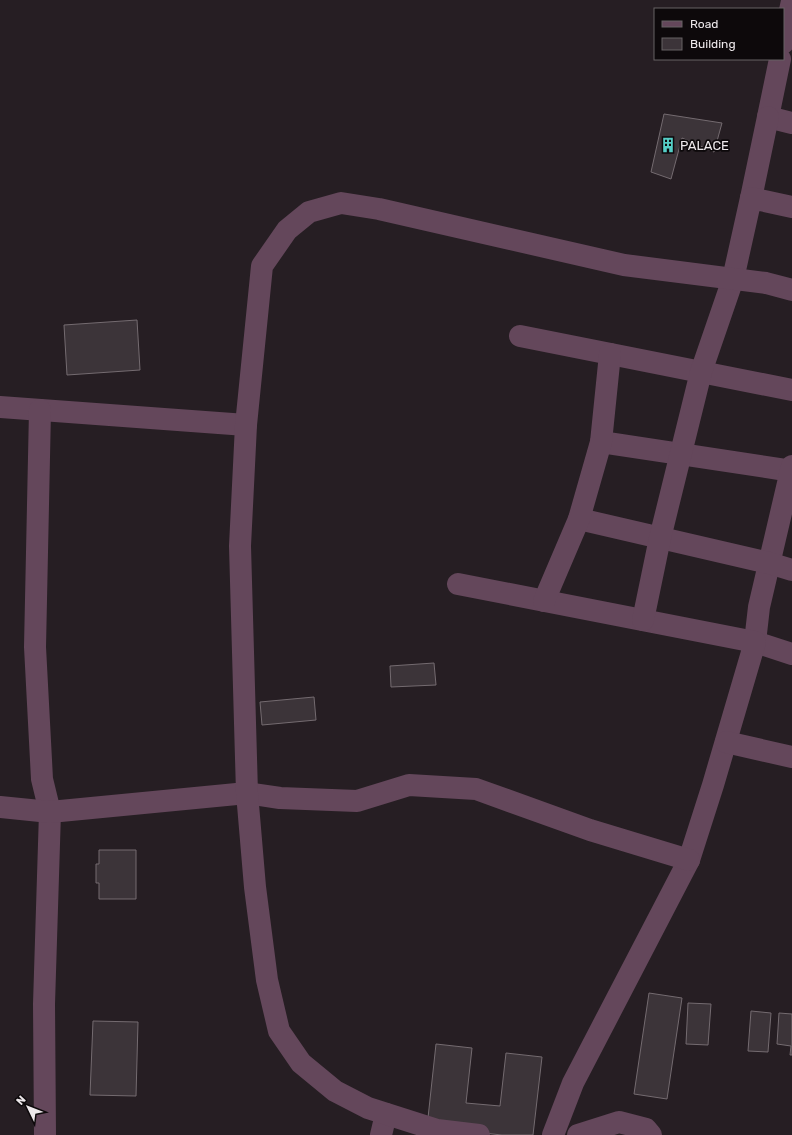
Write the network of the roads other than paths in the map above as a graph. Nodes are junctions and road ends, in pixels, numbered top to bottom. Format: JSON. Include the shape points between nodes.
{"nodes":[{"id":1,"x":792,"y":1,"type":"edge"},
{"id":2,"x":785,"y":46,"type":"edge"},
{"id":3,"x":782,"y":60,"type":"edge"},
{"id":4,"x":768,"y":117,"type":"junction"},
{"id":5,"x":792,"y":123,"type":"edge"},
{"id":6,"x":751,"y":198,"type":"junction"},
{"id":7,"x":792,"y":207,"type":"edge"},
{"id":8,"x":733,"y":279,"type":"junction"},
{"id":9,"x":792,"y":290,"type":"edge"},
{"id":10,"x":520,"y":336,"type":"dead end"},
{"id":11,"x":610,"y":354,"type":"junction"},
{"id":12,"x":701,"y":372,"type":"junction"},
{"id":13,"x":792,"y":390,"type":"edge"},
{"id":14,"x":0,"y":407,"type":"edge"},
{"id":15,"x":40,"y":410,"type":"junction"},
{"id":16,"x":246,"y":425,"type":"junction"},
{"id":17,"x":601,"y":442,"type":"junction"},
{"id":18,"x":681,"y":454,"type":"junction"},
{"id":19,"x":792,"y":469,"type":"edge"},
{"id":20,"x":580,"y":519,"type":"junction"},
{"id":21,"x":660,"y":538,"type":"junction"},
{"id":22,"x":770,"y":563,"type":"junction"},
{"id":23,"x":792,"y":570,"type":"edge"},
{"id":24,"x":458,"y":584,"type":"dead end"},
{"id":25,"x":544,"y":601,"type":"junction"},
{"id":26,"x":643,"y":620,"type":"junction"},
{"id":27,"x":755,"y":642,"type":"junction"},
{"id":28,"x":792,"y":654,"type":"edge"},
{"id":29,"x":726,"y":742,"type":"junction"},
{"id":30,"x":792,"y":757,"type":"edge"},
{"id":31,"x":247,"y":793,"type":"junction"},
{"id":32,"x":0,"y":807,"type":"edge"},
{"id":33,"x":50,"y":812,"type":"junction"},
{"id":34,"x":688,"y":860,"type":"junction"},
{"id":35,"x":386,"y":1114,"type":"junction"},
{"id":36,"x":45,"y":1135,"type":"edge"},
{"id":37,"x":381,"y":1135,"type":"edge"},
{"id":38,"x":479,"y":1135,"type":"edge"},
{"id":39,"x":553,"y":1135,"type":"edge"},
{"id":40,"x":578,"y":1135,"type":"edge"},
{"id":41,"x":651,"y":1135,"type":"edge"}],
"edges":[{"from":1,"to":2,"type":"street"},
{"from":3,"to":4,"type":"street"},
{"from":4,"to":5,"type":"street"},
{"from":4,"to":6,"type":"street"},
{"from":6,"to":7,"type":"street"},
{"from":6,"to":8,"type":"street"},
{"from":8,"to":9,"type":"street","via":[[766,283]]},
{"from":8,"to":12,"type":"street"},
{"from":8,"to":16,"type":"street","via":[[624,265],[379,209],[341,203],[309,212],[287,230],[262,266]]},
{"from":10,"to":11,"type":"street"},
{"from":11,"to":12,"type":"street"},
{"from":11,"to":17,"type":"street"},
{"from":12,"to":13,"type":"street"},
{"from":12,"to":18,"type":"street"},
{"from":14,"to":15,"type":"street"},
{"from":15,"to":16,"type":"street"},
{"from":15,"to":33,"type":"street","via":[[35,647],[42,779]]},
{"from":16,"to":31,"type":"street","via":[[240,546]]},
{"from":17,"to":18,"type":"street"},
{"from":17,"to":20,"type":"street"},
{"from":18,"to":19,"type":"street"},
{"from":18,"to":21,"type":"street"},
{"from":19,"to":22,"type":"street"},
{"from":20,"to":21,"type":"street"},
{"from":20,"to":25,"type":"street"},
{"from":21,"to":22,"type":"street"},
{"from":21,"to":26,"type":"street"},
{"from":22,"to":23,"type":"street"},
{"from":22,"to":27,"type":"street"},
{"from":24,"to":25,"type":"street"},
{"from":25,"to":26,"type":"street"},
{"from":26,"to":27,"type":"street"},
{"from":27,"to":28,"type":"street"},
{"from":27,"to":29,"type":"street"},
{"from":29,"to":30,"type":"street"},
{"from":29,"to":34,"type":"street"},
{"from":31,"to":33,"type":"street"},
{"from":31,"to":34,"type":"street","via":[[280,798],[357,801],[409,785],[476,789],[590,830]]},
{"from":31,"to":35,"type":"street","via":[[255,887],[267,980],[279,1031],[301,1063],[335,1091]]},
{"from":32,"to":33,"type":"street"},
{"from":33,"to":36,"type":"street","via":[[44,1004]]},
{"from":34,"to":39,"type":"street","via":[[574,1083]]},
{"from":35,"to":37,"type":"street"},
{"from":35,"to":38,"type":"street","via":[[437,1130]]},
{"from":40,"to":41,"type":"street","via":[[619,1122],[646,1129]]}]}
